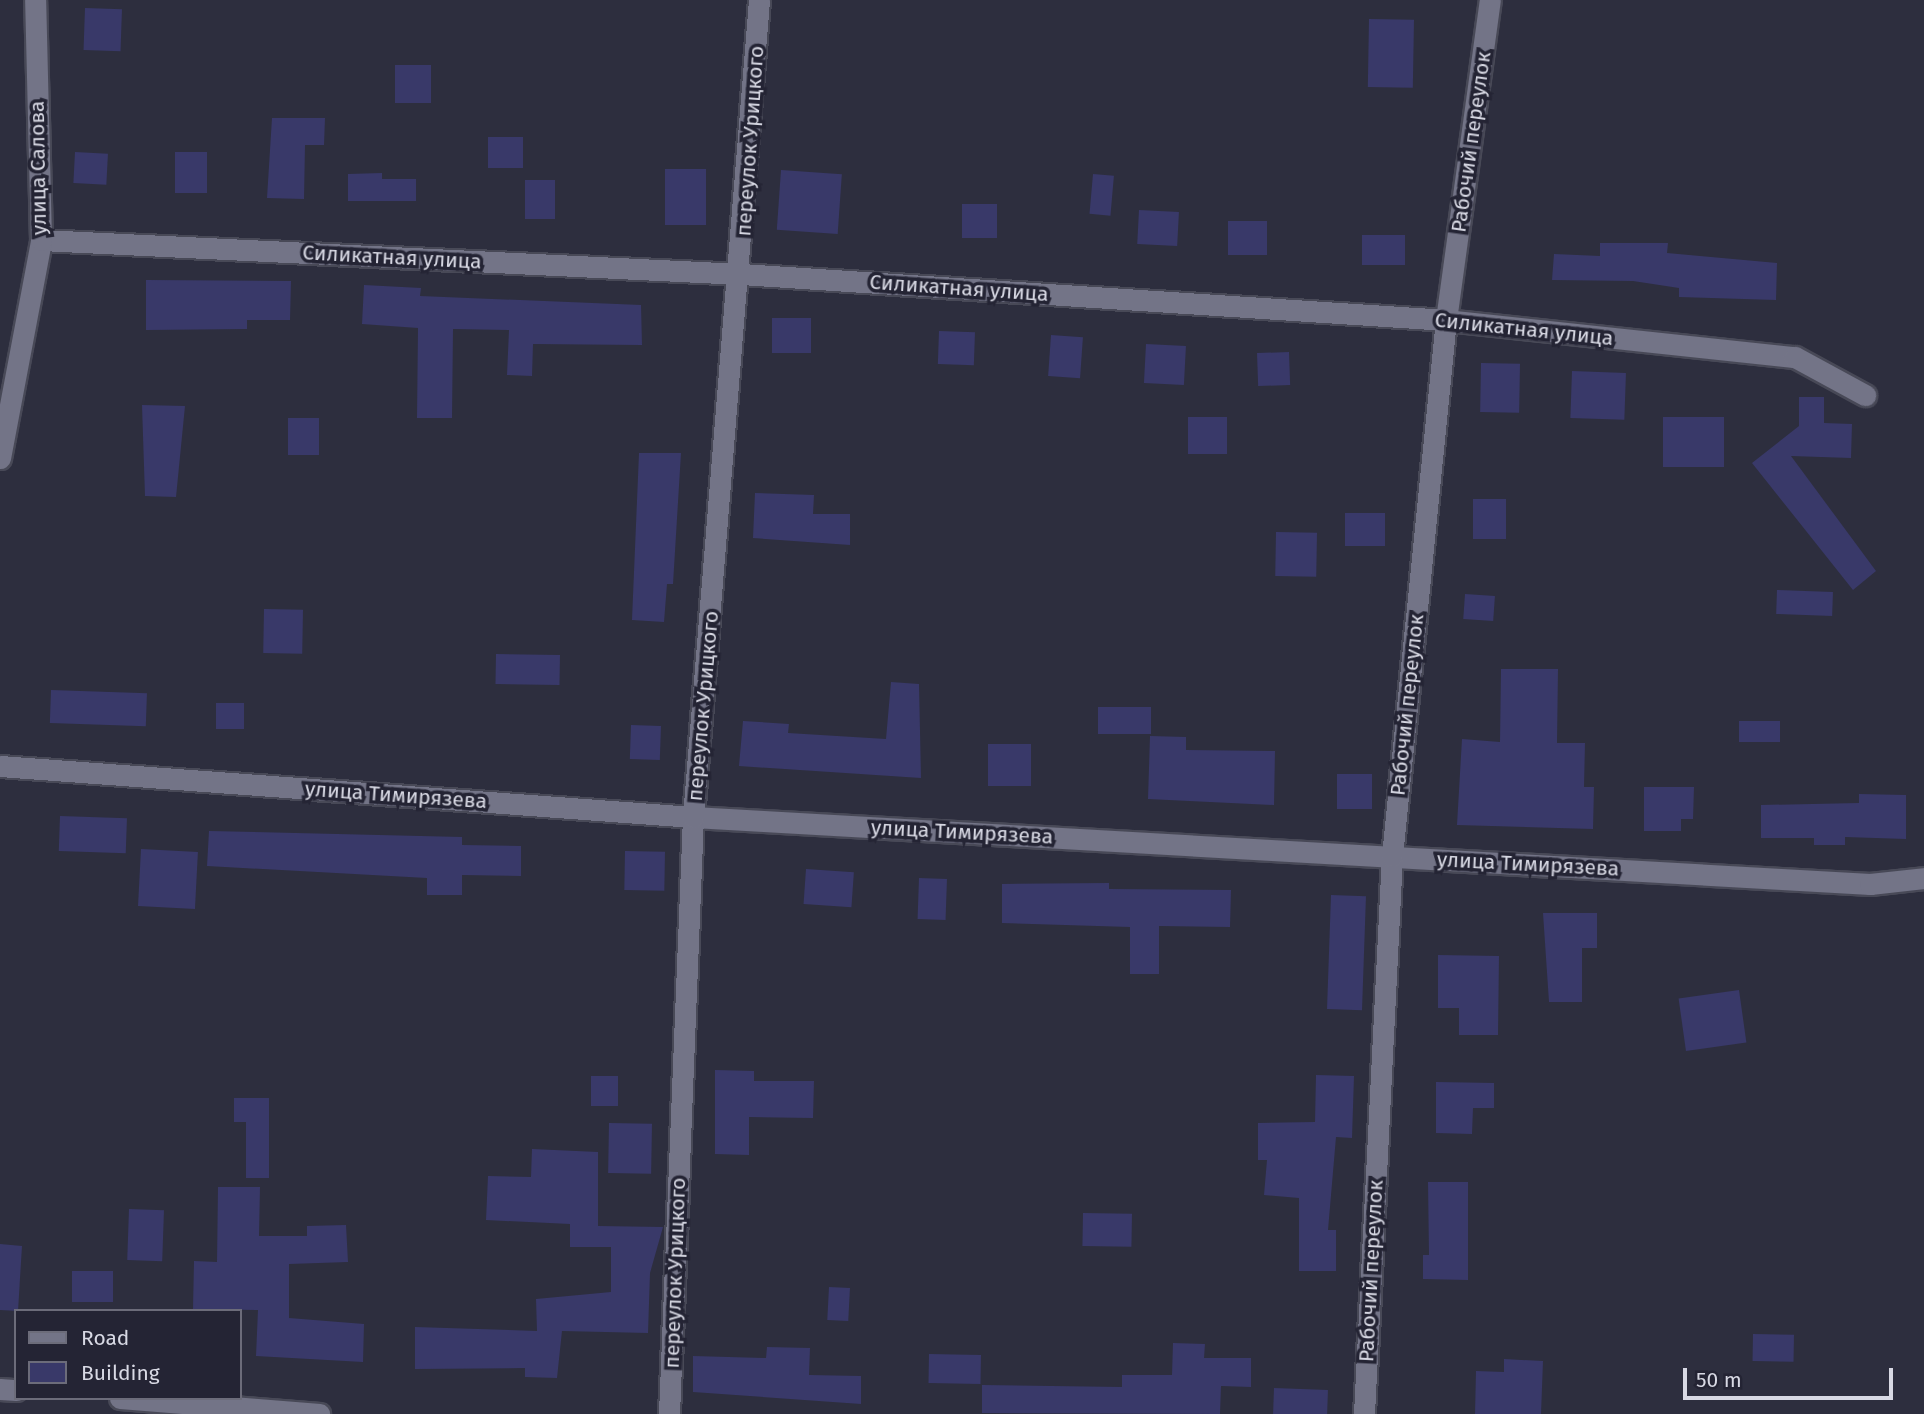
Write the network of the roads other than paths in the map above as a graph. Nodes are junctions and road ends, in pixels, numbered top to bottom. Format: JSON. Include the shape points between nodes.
{"nodes":[{"id":1,"x":35,"y":0,"type":"edge"},
{"id":2,"x":759,"y":0,"type":"edge"},
{"id":3,"x":1490,"y":0,"type":"edge"},
{"id":4,"x":41,"y":240,"type":"junction"},
{"id":5,"x":741,"y":274,"type":"junction"},
{"id":6,"x":1446,"y":320,"type":"junction"},
{"id":7,"x":1865,"y":395,"type":"dead end"},
{"id":8,"x":0,"y":458,"type":"edge"},
{"id":9,"x":0,"y":766,"type":"edge"},
{"id":10,"x":693,"y":817,"type":"junction"},
{"id":11,"x":1392,"y":856,"type":"junction"},
{"id":12,"x":1924,"y":878,"type":"edge"},
{"id":13,"x":145,"y":1400,"type":"edge"},
{"id":14,"x":319,"y":1414,"type":"edge"},
{"id":15,"x":669,"y":1414,"type":"edge"},
{"id":16,"x":1364,"y":1414,"type":"edge"}],
"edges":[{"from":1,"to":4,"type":"street","name":"улица Салова"},
{"from":2,"to":5,"type":"street","name":"переулок Урицкого"},
{"from":3,"to":6,"type":"street","name":"Рабочий переулок"},
{"from":4,"to":5,"type":"street","name":"Силикатная улица"},
{"from":4,"to":8,"type":"street","name":"улица Салова"},
{"from":5,"to":6,"type":"street","name":"Силикатная улица"},
{"from":5,"to":10,"type":"street","name":"переулок Урицкого"},
{"from":6,"to":7,"type":"street","name":"Силикатная улица","via":[[1794,357]]},
{"from":6,"to":11,"type":"street","name":"Рабочий переулок"},
{"from":9,"to":10,"type":"street","name":"улица Тимирязева"},
{"from":10,"to":11,"type":"street","name":"улица Тимирязева"},
{"from":10,"to":15,"type":"street","name":"переулок Урицкого"},
{"from":11,"to":12,"type":"street","name":"улица Тимирязева","via":[[1870,884]]},
{"from":11,"to":16,"type":"street","name":"Рабочий переулок"},
{"from":13,"to":14,"type":"street"}]}
